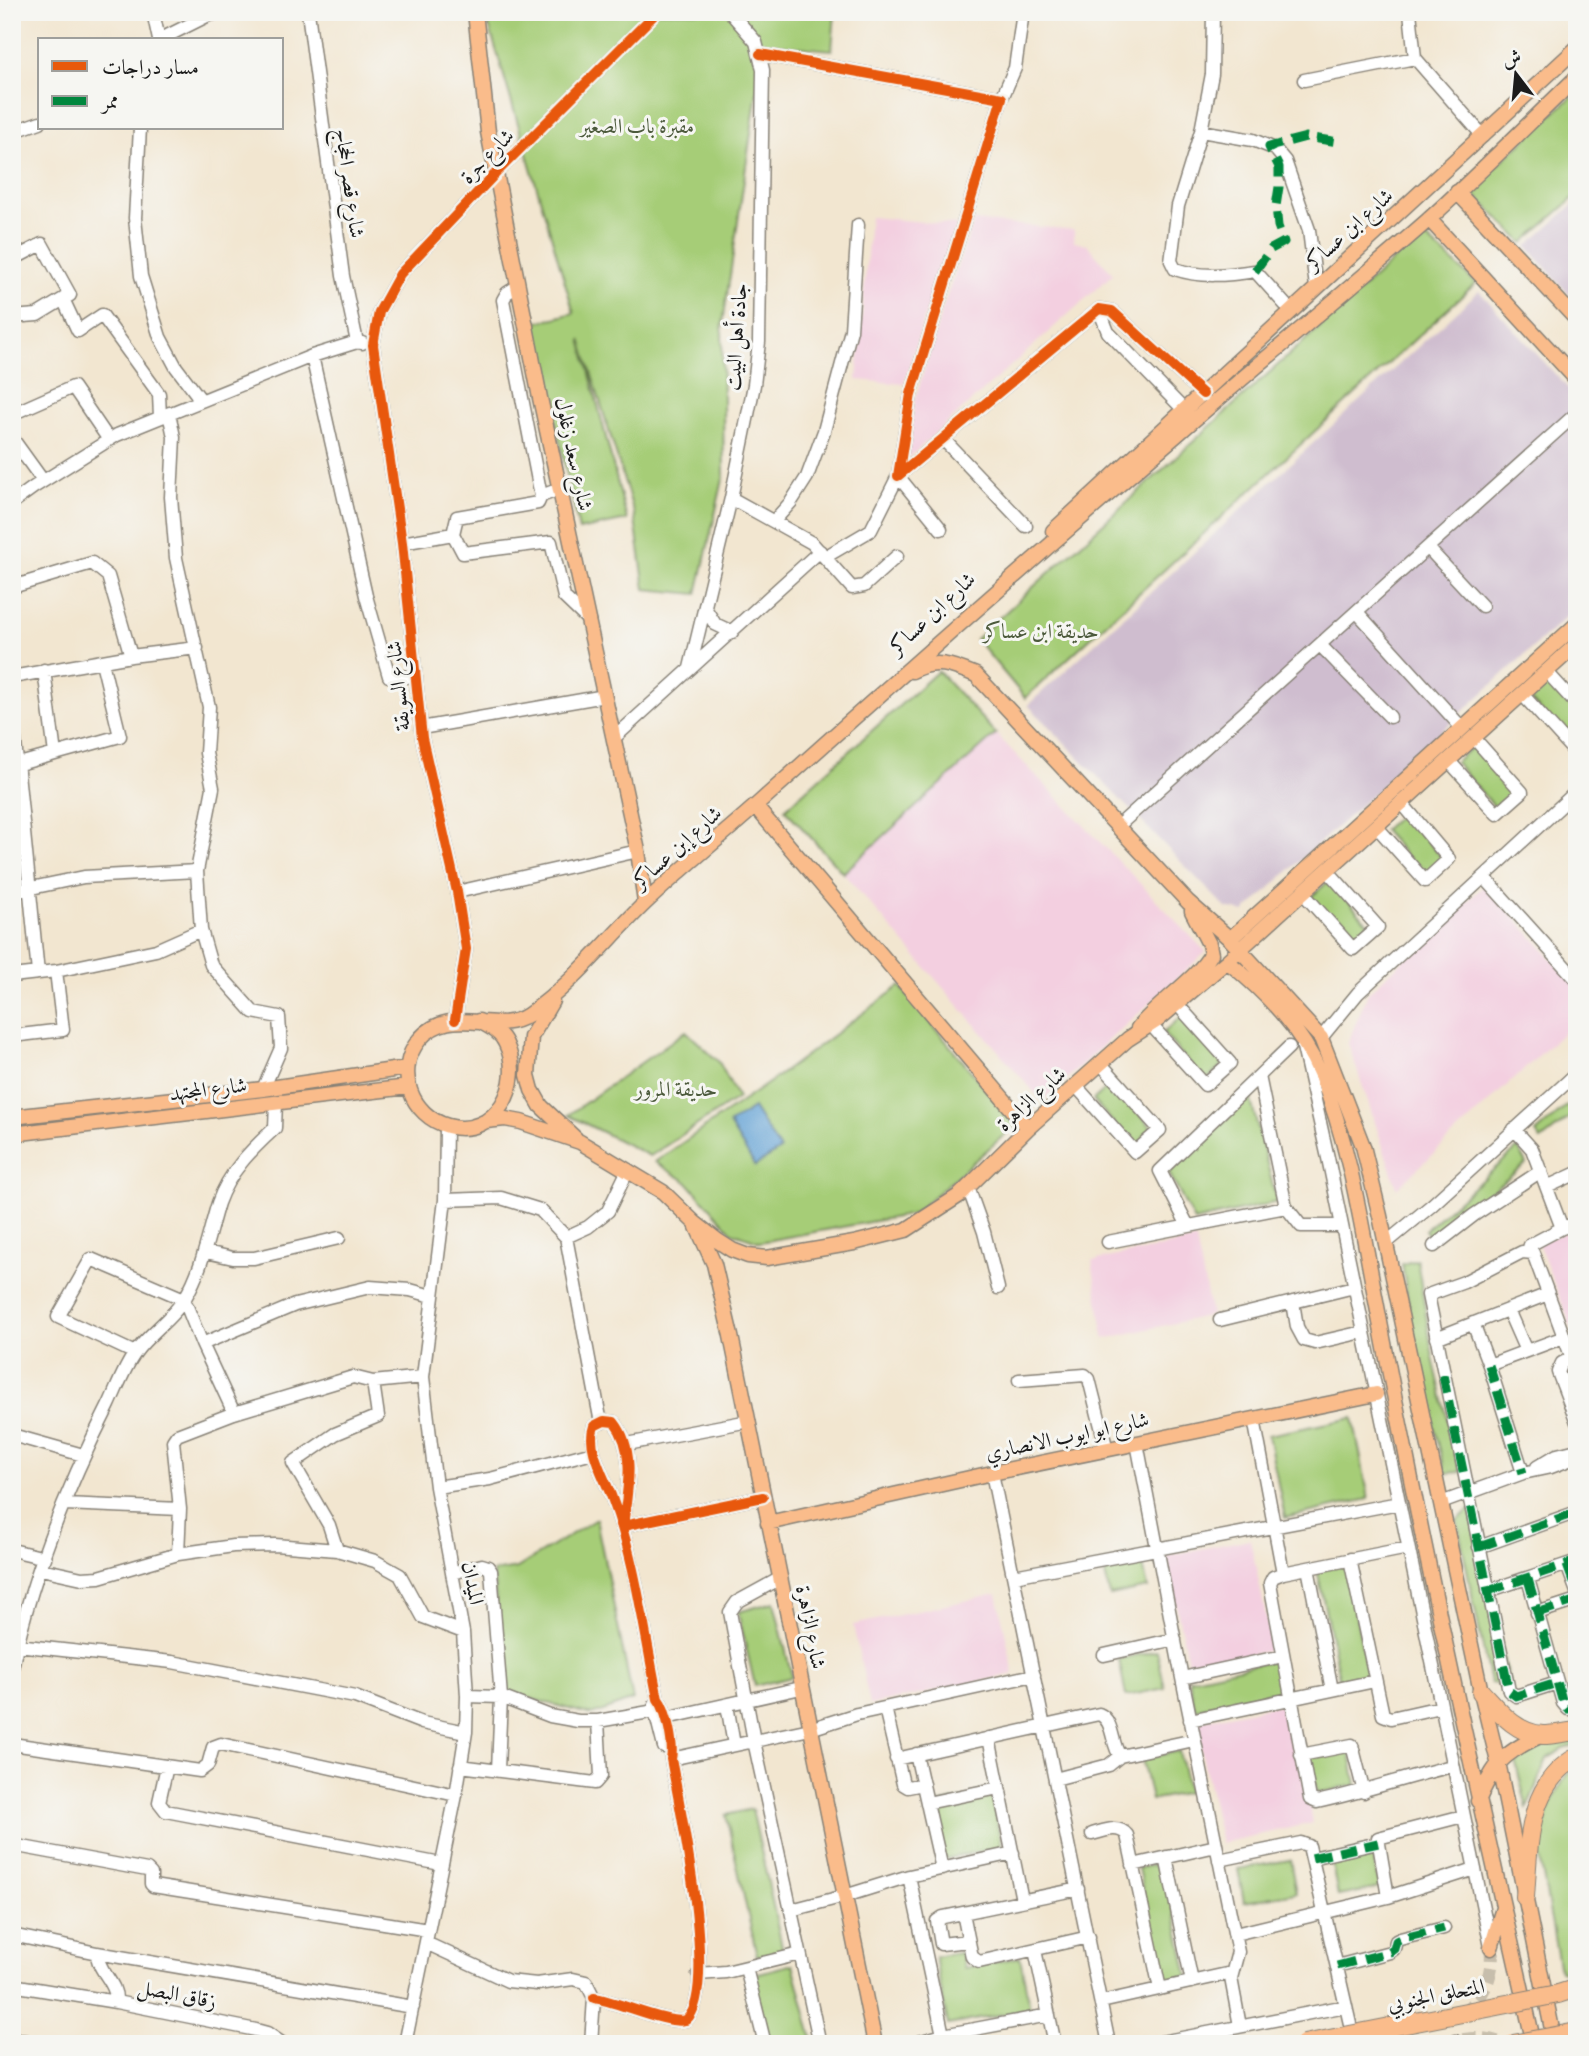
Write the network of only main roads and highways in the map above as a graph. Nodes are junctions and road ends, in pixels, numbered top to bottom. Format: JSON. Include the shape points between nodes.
{"nodes":[{"id":1,"x":475,"y":12,"type":"edge"},
{"id":2,"x":1577,"y":48,"type":"edge"},
{"id":3,"x":1577,"y":77,"type":"edge"},
{"id":4,"x":1457,"y":192,"type":"junction"},
{"id":5,"x":1429,"y":219,"type":"junction"},
{"id":6,"x":1577,"y":320,"type":"edge"},
{"id":7,"x":1577,"y":380,"type":"edge"},
{"id":8,"x":1577,"y":624,"type":"edge"},
{"id":9,"x":1577,"y":644,"type":"edge"},
{"id":10,"x":895,"y":680,"type":"junction"},
{"id":11,"x":755,"y":806,"type":"junction"},
{"id":12,"x":1188,"y":902,"type":"junction"},
{"id":13,"x":645,"y":903,"type":"junction"},
{"id":14,"x":1234,"y":944,"type":"junction"},
{"id":15,"x":1227,"y":961,"type":"junction"},
{"id":16,"x":554,"y":996,"type":"junction"},
{"id":17,"x":479,"y":1021,"type":"junction"},
{"id":18,"x":1128,"y":1040,"type":"junction"},
{"id":19,"x":407,"y":1068,"type":"junction"},
{"id":20,"x":408,"y":1087,"type":"junction"},
{"id":21,"x":12,"y":1117,"type":"edge"},
{"id":22,"x":485,"y":1121,"type":"junction"},
{"id":23,"x":1028,"y":1128,"type":"junction"},
{"id":24,"x":12,"y":1134,"type":"edge"},
{"id":25,"x":580,"y":1142,"type":"junction"},
{"id":26,"x":695,"y":1223,"type":"junction"},
{"id":27,"x":1376,"y":1394,"type":"road end"},
{"id":28,"x":768,"y":1523,"type":"junction"},
{"id":29,"x":1480,"y":1692,"type":"junction"},
{"id":30,"x":1488,"y":1721,"type":"junction"},
{"id":31,"x":1462,"y":1724,"type":"junction"},
{"id":32,"x":1577,"y":1731,"type":"edge"},
{"id":33,"x":1542,"y":1735,"type":"junction"},
{"id":34,"x":1577,"y":1757,"type":"edge"},
{"id":35,"x":1498,"y":1762,"type":"junction"},
{"id":36,"x":1478,"y":1801,"type":"junction"},
{"id":37,"x":1525,"y":1897,"type":"junction"},
{"id":38,"x":1503,"y":1906,"type":"junction"},
{"id":39,"x":1491,"y":1948,"type":"tunnel mouth"},
{"id":40,"x":1577,"y":1990,"type":"edge"},
{"id":41,"x":1577,"y":2032,"type":"edge"},
{"id":42,"x":875,"y":2044,"type":"edge"},
{"id":43,"x":1304,"y":2044,"type":"edge"},
{"id":44,"x":1513,"y":2044,"type":"edge"},
{"id":45,"x":1534,"y":2044,"type":"edge"},
{"id":46,"x":1555,"y":2044,"type":"edge"}],
"edges":[{"from":1,"to":13,"type":"main road","name":"شارع سعد زغلول","via":[[488,132],[638,851]]},
{"from":2,"to":10,"type":"main road","name":"شارع ابن عساكر","via":[[908,661]]},
{"from":3,"to":4,"type":"main road","name":"شارع ابن عساكر"},
{"from":4,"to":5,"type":"main road","name":"شارع ابن عساكر"},
{"from":4,"to":6,"type":"main road"},
{"from":5,"to":7,"type":"main road"},
{"from":5,"to":10,"type":"main road","name":"شارع ابن عساكر"},
{"from":8,"to":14,"type":"main road"},
{"from":9,"to":14,"type":"main road","via":[[1302,892]]},
{"from":10,"to":11,"type":"main road","name":"شارع إبن عساكر"},
{"from":10,"to":12,"type":"main road","via":[[937,663],[976,675]]},
{"from":11,"to":13,"type":"main road","name":"شارع إبن عساكر"},
{"from":11,"to":23,"type":"main road"},
{"from":12,"to":14,"type":"main road"},
{"from":12,"to":18,"type":"main road","name":"شارع الزاهرة","via":[[1211,954]]},
{"from":13,"to":16,"type":"main road","name":"شارع إبن عساكر"},
{"from":14,"to":15,"type":"main road","name":"شارع الزاهرة"},
{"from":14,"to":29,"type":"main road","via":[[1321,1038],[1363,1146]]},
{"from":15,"to":18,"type":"main road","name":"شارع الزاهرة"},
{"from":15,"to":31,"type":"main road","via":[[1270,999],[1295,1043],[1320,1074],[1348,1161]]},
{"from":16,"to":17,"type":"main road","name":"شارع إبن عساكر","via":[[514,1022]]},
{"from":16,"to":25,"type":"main road","via":[[531,1037],[528,1075],[541,1107]]},
{"from":17,"to":19,"type":"main road","via":[[455,1020],[435,1027],[422,1036]]},
{"from":17,"to":22,"type":"main road","via":[[506,1042],[513,1072],[510,1093]]},
{"from":18,"to":23,"type":"main road","name":"شارع الزاهرة"},
{"from":19,"to":20,"type":"main road"},
{"from":19,"to":21,"type":"main road","name":"شارع المجتهد"},
{"from":20,"to":22,"type":"main road","via":[[429,1118],[446,1126],[467,1127]]},
{"from":20,"to":24,"type":"main road","name":"شارع المجتهد"},
{"from":22,"to":25,"type":"main road","name":"شارع الزاهرة","via":[[522,1122]]},
{"from":23,"to":26,"type":"main road","name":"شارع الزاهرة","via":[[968,1186],[906,1230],[767,1258],[732,1250]]},
{"from":25,"to":26,"type":"main road","name":"شارع الزاهرة","via":[[674,1200]]},
{"from":26,"to":28,"type":"main road","name":"شارع الزاهرة","via":[[720,1282]]},
{"from":27,"to":28,"type":"main road","name":"شارع ابو ايوب الانصاري"},
{"from":28,"to":42,"type":"main road","name":"شارع الزاهرة"},
{"from":29,"to":30,"type":"main road"},
{"from":29,"to":33,"type":"highway","via":[[1520,1729]]},
{"from":30,"to":31,"type":"main road","via":[[1479,1734],[1470,1733]]},
{"from":30,"to":35,"type":"main road"},
{"from":31,"to":36,"type":"main road"},
{"from":32,"to":33,"type":"highway"},
{"from":33,"to":35,"type":"main road"},
{"from":34,"to":37,"type":"highway","via":[[1552,1776],[1540,1795],[1530,1832]]},
{"from":35,"to":36,"type":"main road"},
{"from":35,"to":37,"type":"main road"},
{"from":36,"to":38,"type":"main road"},
{"from":37,"to":46,"type":"main road"},
{"from":38,"to":39,"type":"main road"},
{"from":38,"to":45,"type":"main road"},
{"from":40,"to":43,"type":"highway","name":"المتحلق الجنوبي","bridge":true},
{"from":41,"to":44,"type":"highway","bridge":true}]}
